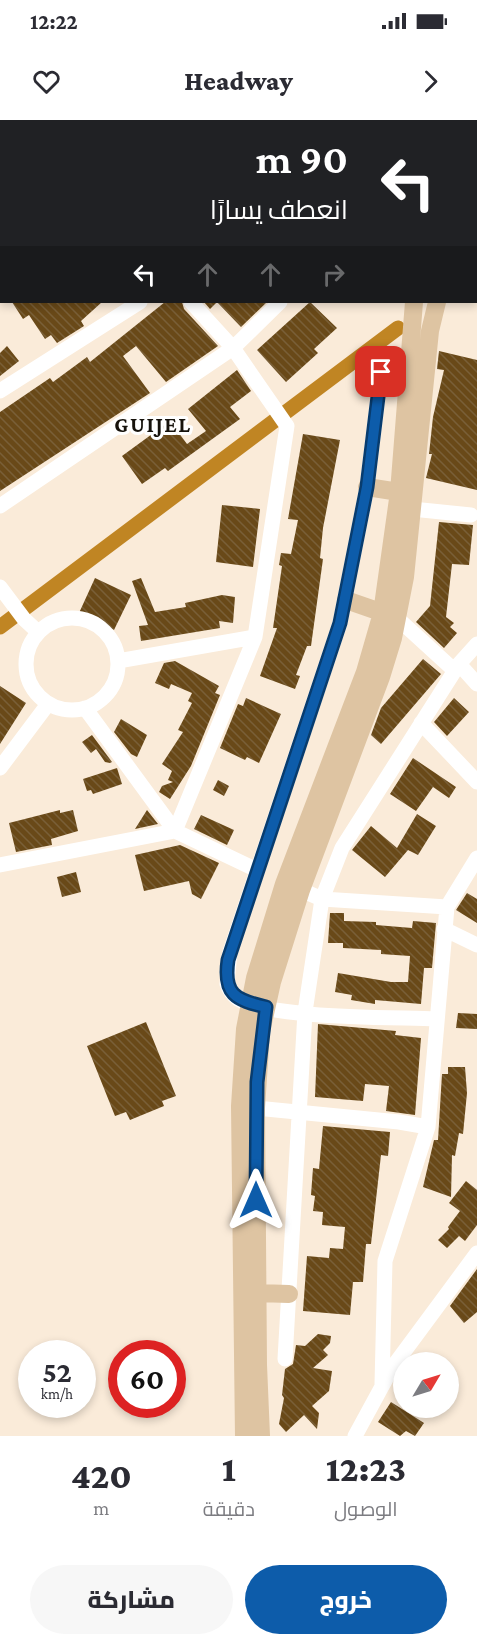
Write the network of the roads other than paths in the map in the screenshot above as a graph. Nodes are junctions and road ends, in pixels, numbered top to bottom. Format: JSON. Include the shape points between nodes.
{"nodes":[{"id":1,"x":138,"y":303,"type":"edge"},
{"id":2,"x":191,"y":303,"type":"edge"},
{"id":3,"x":279,"y":303,"type":"edge"},
{"id":4,"x":414,"y":303,"type":"edge"},
{"id":5,"x":437,"y":303,"type":"edge"},
{"id":6,"x":233,"y":348,"type":"junction"},
{"id":7,"x":381,"y":372,"type":"dead end"},
{"id":8,"x":0,"y":391,"type":"edge"},
{"id":9,"x":367,"y":487,"type":"junction"},
{"id":10,"x":399,"y":492,"type":"junction"},
{"id":11,"x":0,"y":506,"type":"edge"},
{"id":12,"x":412,"y":509,"type":"junction"},
{"id":13,"x":475,"y":513,"type":"edge"},
{"id":14,"x":3,"y":591,"type":"edge"},
{"id":15,"x":346,"y":600,"type":"junction"},
{"id":16,"x":390,"y":615,"type":"junction"},
{"id":17,"x":37,"y":631,"type":"junction"},
{"id":18,"x":255,"y":637,"type":"junction"},
{"id":19,"x":477,"y":644,"type":"edge"},
{"id":20,"x":118,"y":662,"type":"junction"},
{"id":21,"x":457,"y":668,"type":"junction"},
{"id":22,"x":477,"y":684,"type":"edge"},
{"id":23,"x":48,"y":704,"type":"junction"},
{"id":24,"x":85,"y":708,"type":"junction"},
{"id":25,"x":421,"y":723,"type":"junction"},
{"id":26,"x":0,"y":768,"type":"edge"},
{"id":27,"x":477,"y":782,"type":"edge"},
{"id":28,"x":175,"y":831,"type":"junction"},
{"id":29,"x":477,"y":858,"type":"edge"},
{"id":30,"x":0,"y":865,"type":"edge"},
{"id":31,"x":257,"y":870,"type":"junction"},
{"id":32,"x":301,"y":890,"type":"junction"},
{"id":33,"x":322,"y":899,"type":"junction"},
{"id":34,"x":447,"y":907,"type":"junction"},
{"id":35,"x":444,"y":929,"type":"junction"},
{"id":36,"x":477,"y":945,"type":"edge"},
{"id":37,"x":257,"y":1005,"type":"junction"},
{"id":38,"x":305,"y":1012,"type":"junction"},
{"id":39,"x":436,"y":1019,"type":"junction"},
{"id":40,"x":256,"y":1108,"type":"junction"},
{"id":41,"x":298,"y":1110,"type":"junction"},
{"id":42,"x":428,"y":1127,"type":"junction"},
{"id":43,"x":477,"y":1253,"type":"edge"},
{"id":44,"x":257,"y":1293,"type":"junction"},
{"id":45,"x":289,"y":1294,"type":"junction"},
{"id":46,"x":285,"y":1359,"type":"dead end"},
{"id":47,"x":382,"y":1384,"type":"junction"},
{"id":48,"x":244,"y":1436,"type":"edge"},
{"id":49,"x":261,"y":1436,"type":"edge"},
{"id":50,"x":355,"y":1436,"type":"edge"}],
"edges":[{"from":1,"to":8,"type":"street"},
{"from":2,"to":6,"type":"street"},
{"from":3,"to":6,"type":"street"},
{"from":4,"to":10,"type":"main road"},
{"from":5,"to":12,"type":"main road","via":[[430,331]]},
{"from":6,"to":11,"type":"street"},
{"from":6,"to":18,"type":"street","via":[[287,426]]},
{"from":7,"to":9,"type":"street"},
{"from":9,"to":10,"type":"main road"},
{"from":9,"to":15,"type":"street"},
{"from":10,"to":16,"type":"main road"},
{"from":12,"to":13,"type":"street"},
{"from":12,"to":16,"type":"main road"},
{"from":14,"to":17,"type":"street"},
{"from":15,"to":16,"type":"main road"},
{"from":15,"to":31,"type":"street"},
{"from":16,"to":21,"type":"street"},
{"from":16,"to":32,"type":"main road","via":[[381,677]]},
{"from":16,"to":37,"type":"main road","via":[[284,884]]},
{"from":17,"to":20,"type":"street","via":[[56,620],[87,620],[111,639]]},
{"from":17,"to":23,"type":"street","via":[[27,652],[26,667],[29,682]]},
{"from":18,"to":20,"type":"street"},
{"from":18,"to":28,"type":"street"},
{"from":19,"to":21,"type":"street"},
{"from":20,"to":24,"type":"street","via":[[114,684],[105,696]]},
{"from":21,"to":22,"type":"street"},
{"from":21,"to":25,"type":"street"},
{"from":23,"to":24,"type":"street","via":[[63,710]]},
{"from":23,"to":26,"type":"street"},
{"from":24,"to":28,"type":"street"},
{"from":25,"to":27,"type":"street"},
{"from":25,"to":33,"type":"street","via":[[342,848]]},
{"from":28,"to":30,"type":"street"},
{"from":28,"to":31,"type":"street"},
{"from":29,"to":34,"type":"street"},
{"from":31,"to":37,"type":"street","via":[[227,968],[231,992]]},
{"from":32,"to":33,"type":"street"},
{"from":32,"to":37,"type":"main road"},
{"from":33,"to":34,"type":"street"},
{"from":33,"to":38,"type":"street"},
{"from":34,"to":35,"type":"street"},
{"from":35,"to":36,"type":"street"},
{"from":35,"to":39,"type":"street"},
{"from":37,"to":38,"type":"street"},
{"from":37,"to":40,"type":"main road"},
{"from":37,"to":48,"type":"main road","via":[[240,1089]]},
{"from":38,"to":39,"type":"street"},
{"from":38,"to":41,"type":"street"},
{"from":39,"to":42,"type":"street"},
{"from":40,"to":41,"type":"street"},
{"from":40,"to":44,"type":"main road"},
{"from":41,"to":42,"type":"street"},
{"from":41,"to":45,"type":"street"},
{"from":42,"to":47,"type":"street","via":[[385,1261]]},
{"from":43,"to":47,"type":"street"},
{"from":44,"to":45,"type":"main road"},
{"from":44,"to":49,"type":"main road"},
{"from":45,"to":46,"type":"street"},
{"from":47,"to":50,"type":"street"}]}
